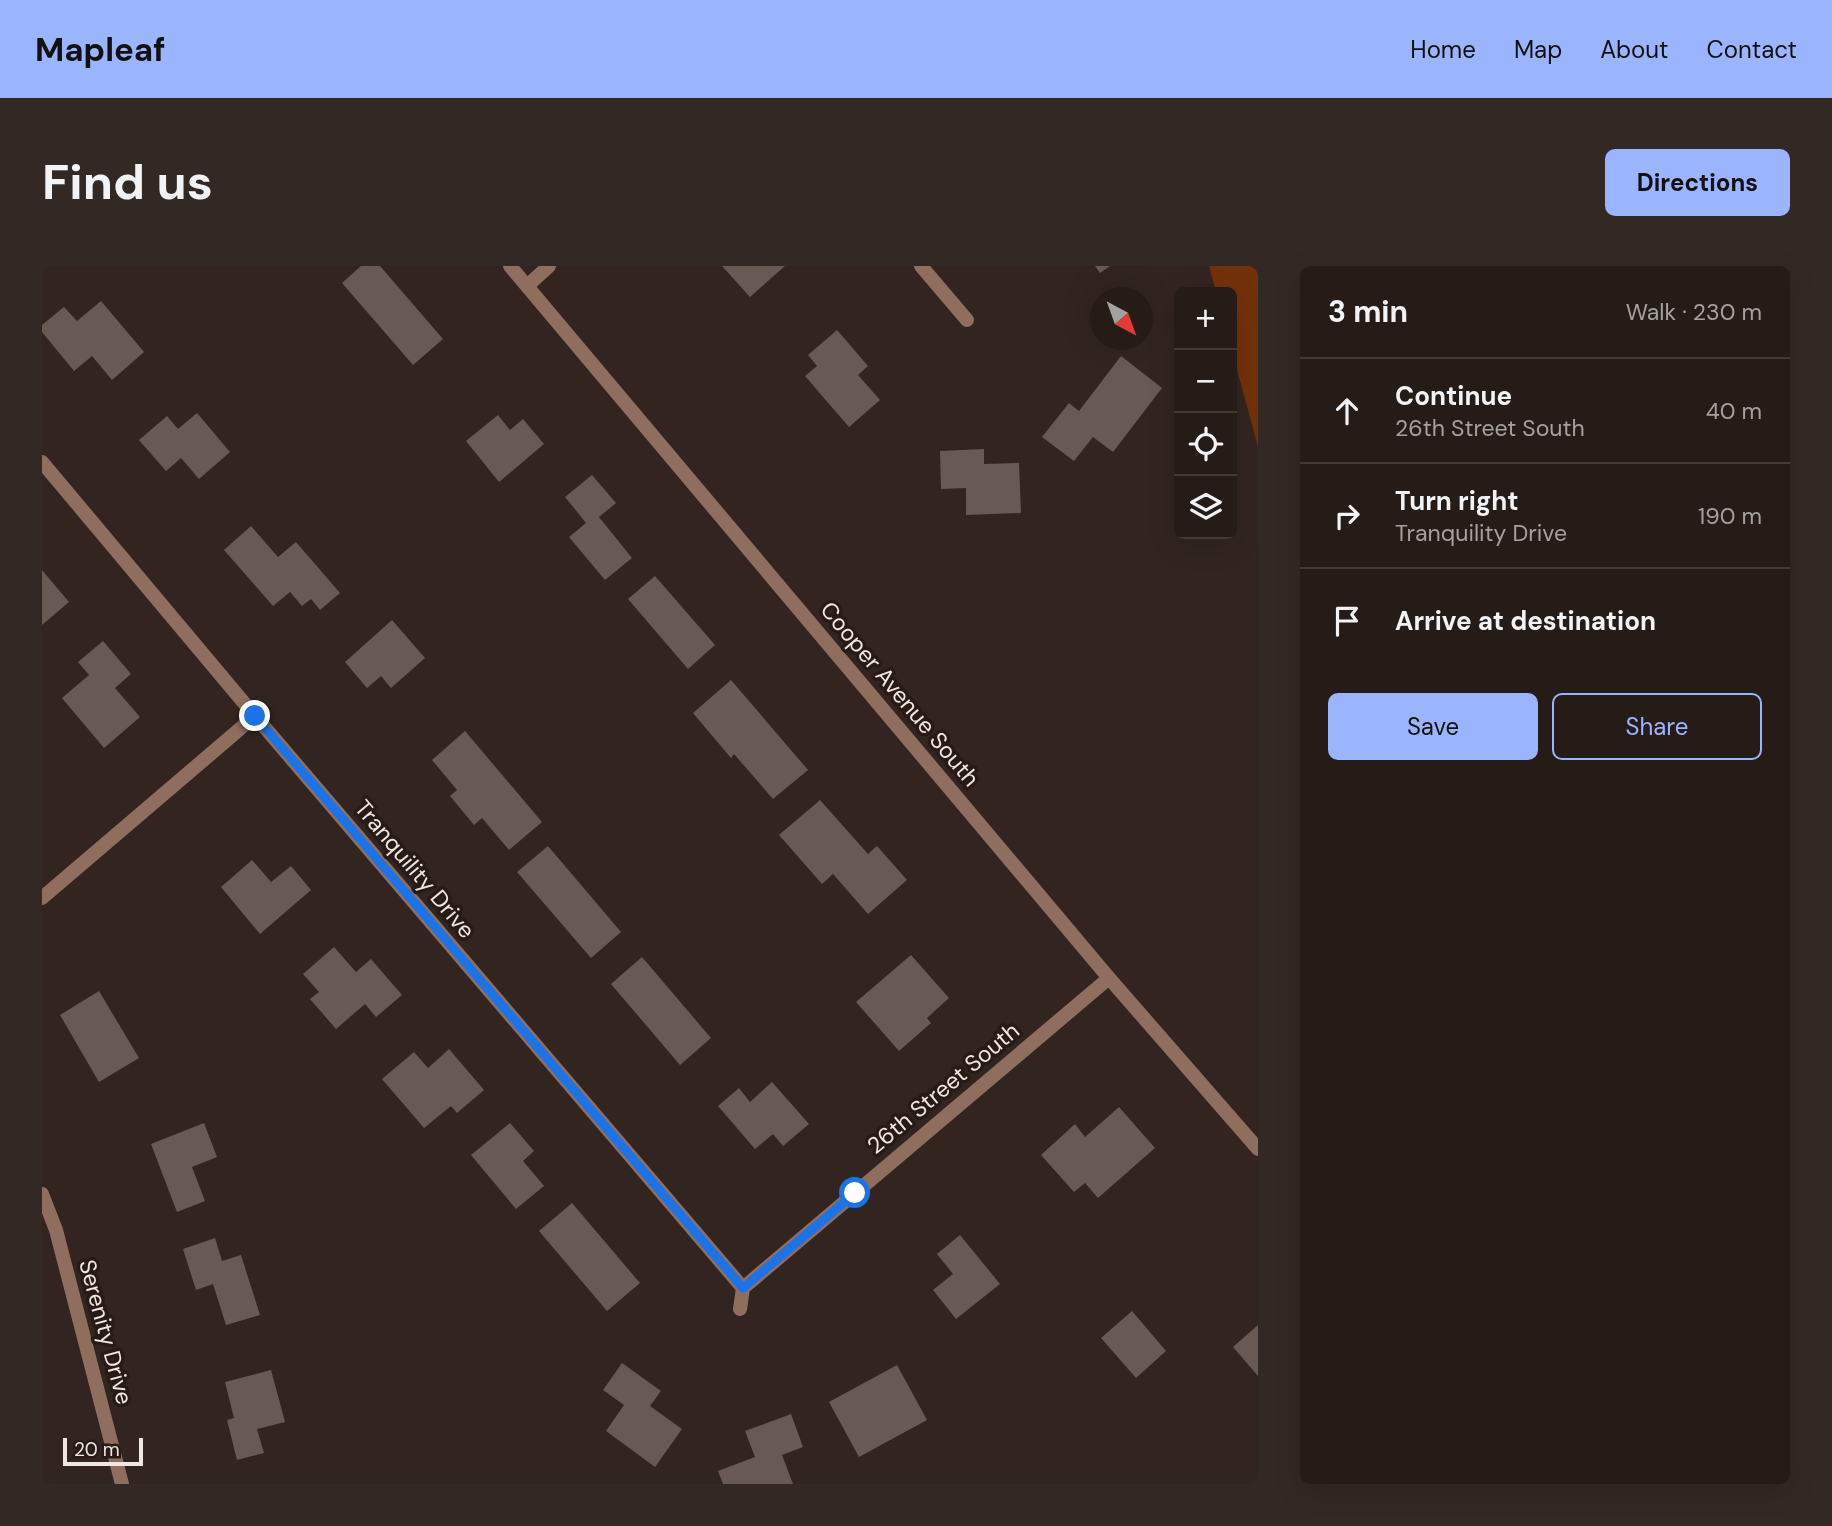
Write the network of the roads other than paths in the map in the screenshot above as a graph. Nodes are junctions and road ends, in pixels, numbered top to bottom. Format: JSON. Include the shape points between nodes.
{"nodes":[{"id":1,"x":510,"y":266,"type":"edge"},
{"id":2,"x":549,"y":266,"type":"edge"},
{"id":3,"x":921,"y":266,"type":"edge"},
{"id":4,"x":527,"y":286,"type":"junction"},
{"id":5,"x":967,"y":320,"type":"dead end"},
{"id":6,"x":42,"y":462,"type":"edge"},
{"id":7,"x":255,"y":716,"type":"junction"},
{"id":8,"x":42,"y":898,"type":"edge"},
{"id":9,"x":1109,"y":978,"type":"junction"},
{"id":10,"x":1258,"y":1149,"type":"edge"},
{"id":11,"x":42,"y":1194,"type":"edge"},
{"id":12,"x":743,"y":1288,"type":"junction"},
{"id":13,"x":740,"y":1309,"type":"dead end"},
{"id":14,"x":122,"y":1484,"type":"edge"}],
"edges":[{"from":1,"to":4,"type":"street","name":"Cooper Avenue South"},
{"from":2,"to":4,"type":"street"},
{"from":3,"to":5,"type":"street"},
{"from":4,"to":9,"type":"street","name":"Cooper Avenue South"},
{"from":6,"to":7,"type":"street","name":"Tranquility Drive"},
{"from":7,"to":8,"type":"street"},
{"from":7,"to":12,"type":"street","name":"Tranquility Drive"},
{"from":9,"to":10,"type":"street","name":"Cooper Avenue South"},
{"from":9,"to":12,"type":"street","name":"26th Street South"},
{"from":11,"to":14,"type":"street","name":"Serenity Drive","via":[[56,1230]]},
{"from":12,"to":13,"type":"street"}]}
